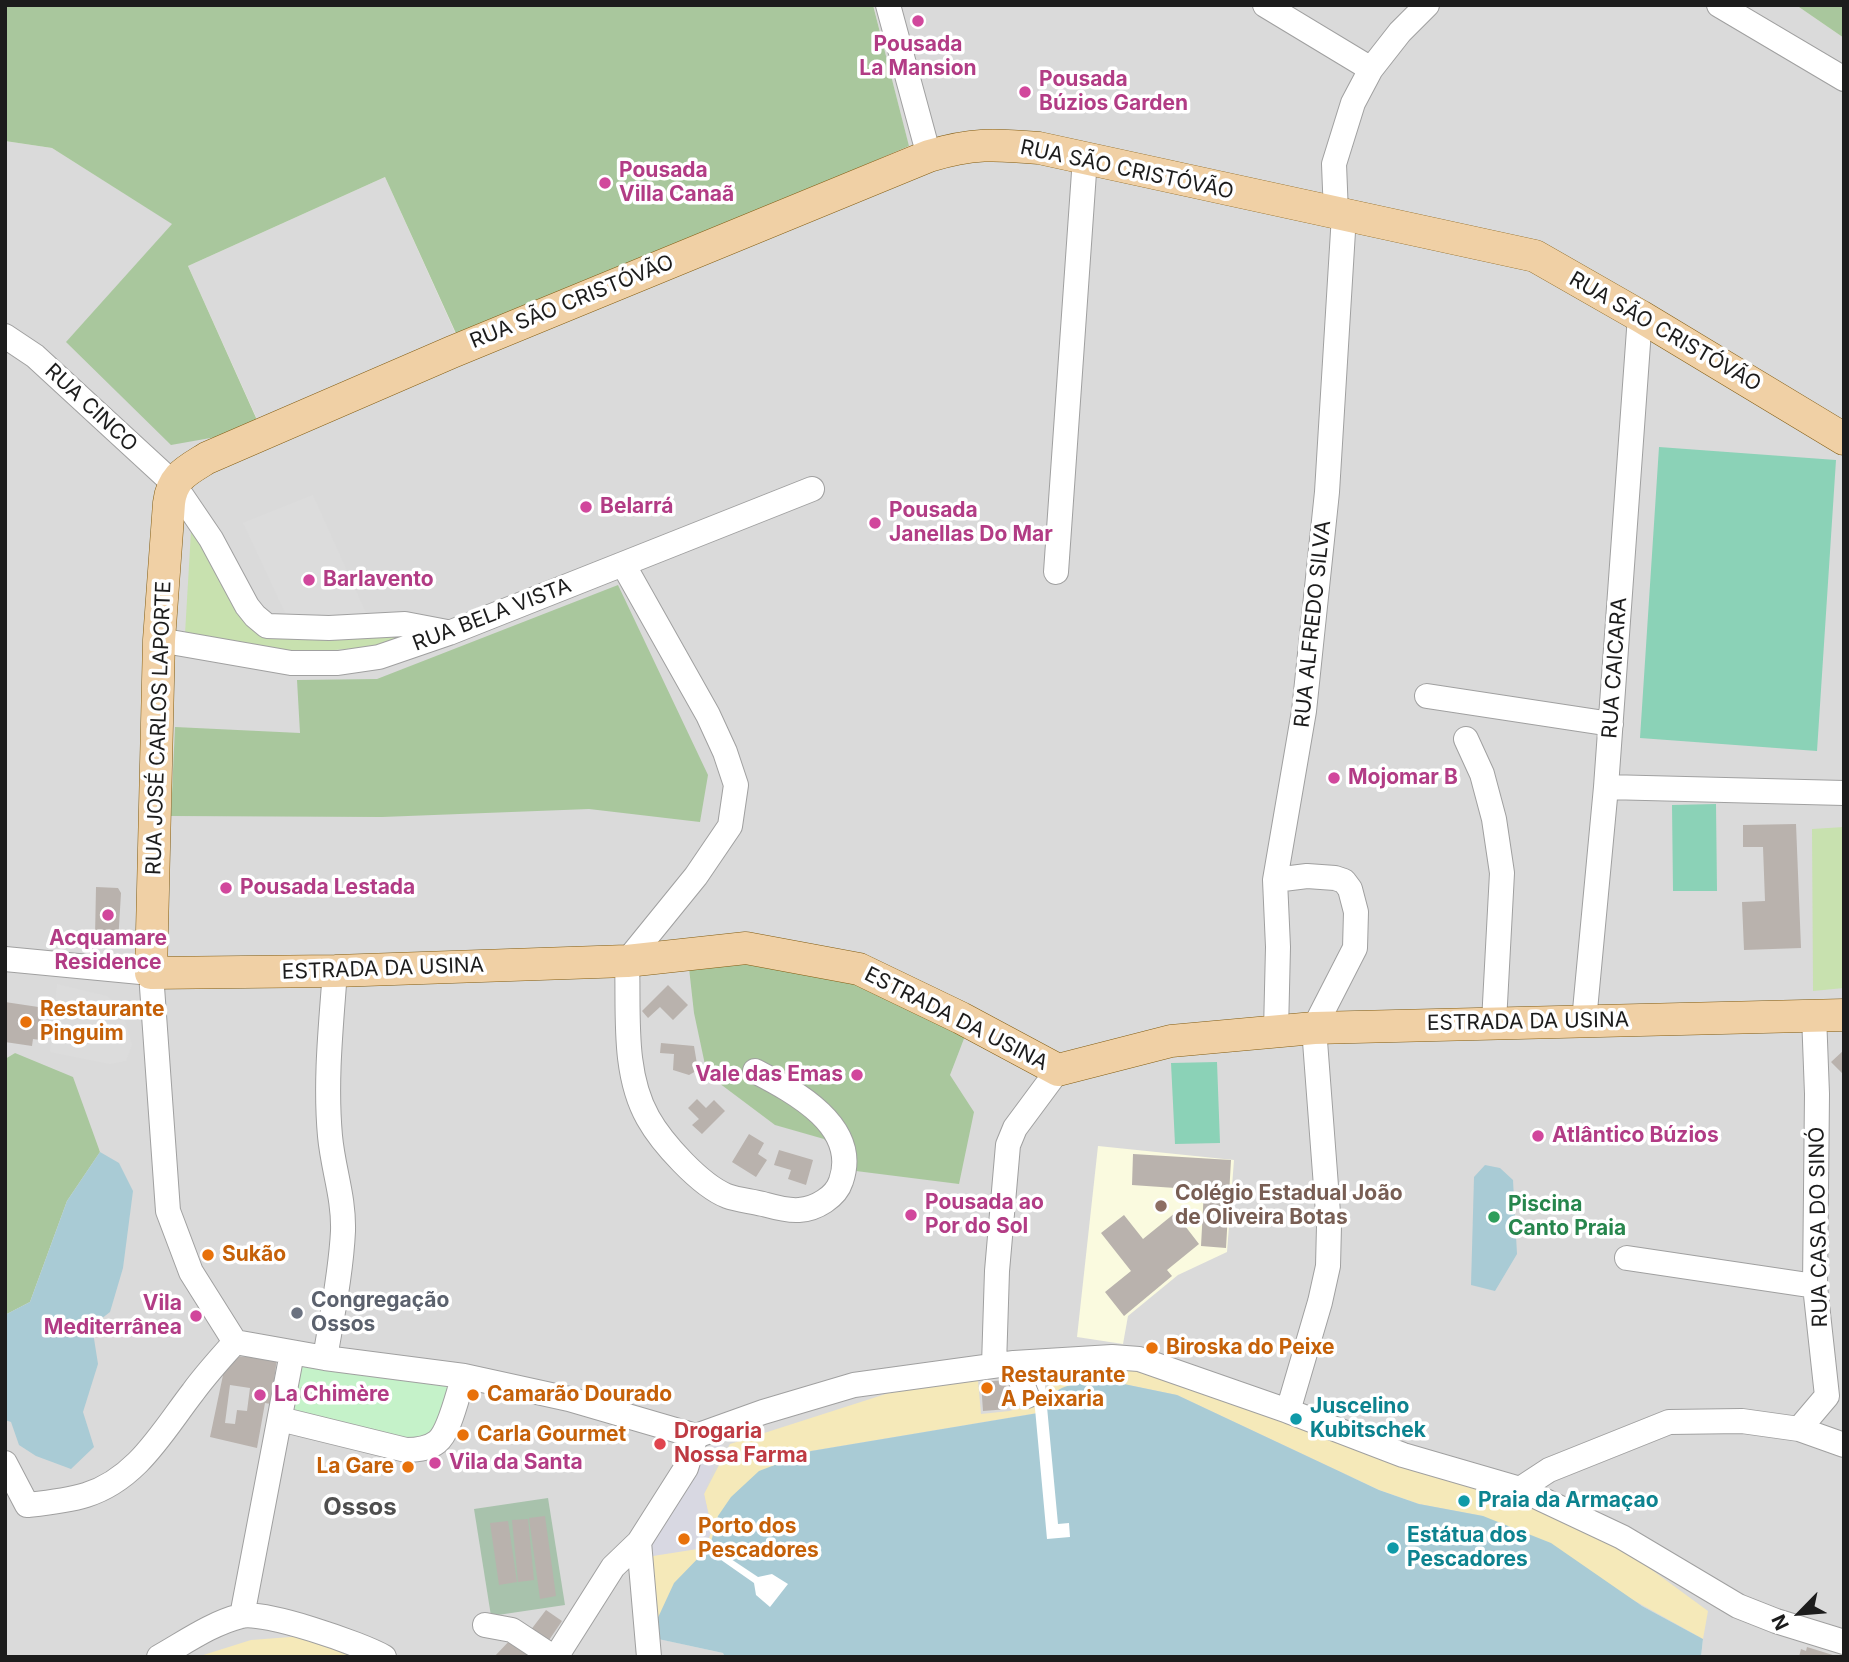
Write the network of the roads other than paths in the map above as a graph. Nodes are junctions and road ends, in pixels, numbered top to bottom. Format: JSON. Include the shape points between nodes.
{"nodes":[{"id":1,"x":888,"y":5,"type":"edge"},
{"id":2,"x":1265,"y":5,"type":"edge"},
{"id":3,"x":1427,"y":5,"type":"edge"},
{"id":4,"x":1719,"y":5,"type":"edge"},
{"id":5,"x":1371,"y":69,"type":"junction"},
{"id":6,"x":1844,"y":79,"type":"edge"},
{"id":7,"x":929,"y":156,"type":"junction"},
{"id":8,"x":1085,"y":158,"type":"junction"},
{"id":9,"x":1340,"y":215,"type":"junction"},
{"id":10,"x":1640,"y":316,"type":"junction"},
{"id":11,"x":5,"y":336,"type":"edge"},
{"id":12,"x":1844,"y":439,"type":"edge"},
{"id":13,"x":173,"y":483,"type":"junction"},
{"id":14,"x":812,"y":489,"type":"dead end"},
{"id":15,"x":623,"y":564,"type":"junction"},
{"id":16,"x":1056,"y":572,"type":"dead end"},
{"id":17,"x":449,"y":633,"type":"junction"},
{"id":18,"x":159,"y":640,"type":"junction"},
{"id":19,"x":1427,"y":696,"type":"dead end"},
{"id":20,"x":1611,"y":724,"type":"junction"},
{"id":21,"x":1466,"y":739,"type":"dead end"},
{"id":22,"x":1606,"y":787,"type":"junction"},
{"id":23,"x":1844,"y":793,"type":"edge"},
{"id":24,"x":1275,"y":880,"type":"junction"},
{"id":25,"x":5,"y":959,"type":"edge"},
{"id":26,"x":627,"y":961,"type":"junction"},
{"id":27,"x":335,"y":971,"type":"junction"},
{"id":28,"x":151,"y":973,"type":"junction"},
{"id":29,"x":1829,"y":1015,"type":"edge"},
{"id":30,"x":1584,"y":1020,"type":"junction"},
{"id":31,"x":1494,"y":1022,"type":"junction"},
{"id":32,"x":1314,"y":1028,"type":"junction"},
{"id":33,"x":1276,"y":1031,"type":"junction"},
{"id":34,"x":1058,"y":1070,"type":"junction"},
{"id":35,"x":755,"y":1071,"type":"dead end"},
{"id":36,"x":1627,"y":1258,"type":"dead end"},
{"id":37,"x":1815,"y":1286,"type":"junction"},
{"id":38,"x":235,"y":1342,"type":"junction"},
{"id":39,"x":292,"y":1353,"type":"junction"},
{"id":40,"x":325,"y":1358,"type":"junction"},
{"id":41,"x":1004,"y":1364,"type":"junction"},
{"id":42,"x":464,"y":1376,"type":"junction"},
{"id":43,"x":1835,"y":1387,"type":"edge"},
{"id":44,"x":1027,"y":1396,"type":"dead end"},
{"id":45,"x":1288,"y":1411,"type":"junction"},
{"id":46,"x":280,"y":1419,"type":"junction"},
{"id":47,"x":1799,"y":1429,"type":"junction"},
{"id":48,"x":696,"y":1436,"type":"junction"},
{"id":49,"x":1844,"y":1446,"type":"edge"},
{"id":50,"x":5,"y":1463,"type":"edge"},
{"id":51,"x":1520,"y":1489,"type":"junction"},
{"id":52,"x":639,"y":1542,"type":"junction"},
{"id":53,"x":242,"y":1616,"type":"junction"},
{"id":54,"x":485,"y":1625,"type":"dead end"},
{"id":55,"x":1844,"y":1642,"type":"edge"},
{"id":56,"x":159,"y":1657,"type":"edge"},
{"id":57,"x":384,"y":1657,"type":"edge"},
{"id":58,"x":555,"y":1657,"type":"edge"},
{"id":59,"x":649,"y":1657,"type":"edge"}],
"edges":[{"from":1,"to":7,"type":"street"},
{"from":2,"to":5,"type":"street"},
{"from":3,"to":5,"type":"street","name":"RUA ALFREDO SILVA"},
{"from":4,"to":6,"type":"street"},
{"from":5,"to":9,"type":"street","name":"RUA ALFREDO SILVA","via":[[1353,103],[1334,164]]},
{"from":7,"to":8,"type":"main road","name":"RUA SÃO CRISTÓVÃO","via":[[995,144]]},
{"from":7,"to":13,"type":"main road","name":"RUA SÃO CRISTÓVÃO","via":[[206,458]]},
{"from":8,"to":9,"type":"main road","name":"RUA SÃO CRISTÓVÃO"},
{"from":8,"to":16,"type":"street"},
{"from":9,"to":10,"type":"main road","name":"RUA SÃO CRISTÓVÃO","via":[[1535,256]]},
{"from":9,"to":24,"type":"street","name":"RUA ALFREDO SILVA","via":[[1327,492],[1304,711]]},
{"from":10,"to":12,"type":"main road","name":"RUA SÃO CRISTÓVÃO"},
{"from":10,"to":20,"type":"street","name":"RUA CAICARA"},
{"from":11,"to":13,"type":"street","name":"RUA CINCO","via":[[35,356]]},
{"from":13,"to":17,"type":"street","name":"RUA CINCO","via":[[211,539],[247,606],[267,626],[405,624]]},
{"from":13,"to":18,"type":"main road","name":"RUA JOSÉ CARLOS LAPORTE"},
{"from":14,"to":15,"type":"street","name":"RUA BELA VISTA"},
{"from":15,"to":17,"type":"street","name":"RUA BELA VISTA"},
{"from":15,"to":26,"type":"street","via":[[708,715],[736,785],[730,826]]},
{"from":17,"to":18,"type":"street","name":"RUA BELA VISTA","via":[[379,657],[338,663],[291,663]]},
{"from":18,"to":28,"type":"main road","name":"RUA JOSÉ CARLOS LAPORTE"},
{"from":19,"to":20,"type":"street"},
{"from":20,"to":22,"type":"street","name":"RUA CAICARA"},
{"from":21,"to":31,"type":"street","via":[[1482,774],[1502,873]]},
{"from":22,"to":23,"type":"street"},
{"from":22,"to":30,"type":"street","name":"RUA CAICARA"},
{"from":24,"to":32,"type":"street","via":[[1335,878],[1344,881],[1352,895],[1355,948]]},
{"from":24,"to":33,"type":"street","name":"RUA ALFREDO SILVA"},
{"from":25,"to":28,"type":"street"},
{"from":26,"to":27,"type":"main road","name":"ESTRADA DA USINA"},
{"from":26,"to":34,"type":"main road","name":"ESTRADA DA USINA","via":[[746,948],[859,970]]},
{"from":26,"to":35,"type":"street","via":[[630,1051],[637,1091],[663,1139],[702,1180],[726,1195],[785,1209],[817,1205],[839,1187],[844,1171],[845,1156],[835,1130],[818,1110]]},
{"from":27,"to":28,"type":"main road","name":"ESTRADA DA USINA"},
{"from":27,"to":40,"type":"street","via":[[327,1074],[330,1138],[341,1190],[343,1230]]},
{"from":28,"to":38,"type":"street","via":[[168,1211],[191,1272]]},
{"from":29,"to":30,"type":"main road","name":"ESTRADA DA USINA","via":[[1679,1029]]},
{"from":29,"to":37,"type":"street","name":"RUA CASA DO SINÓ","via":[[1817,1094]]},
{"from":30,"to":31,"type":"main road","name":"ESTRADA DA USINA"},
{"from":31,"to":32,"type":"main road","name":"ESTRADA DA USINA"},
{"from":32,"to":33,"type":"main road","name":"ESTRADA DA USINA"},
{"from":32,"to":45,"type":"street","via":[[1328,1266]]},
{"from":33,"to":34,"type":"main road","name":"ESTRADA DA USINA","via":[[1171,1041]]},
{"from":34,"to":41,"type":"street","via":[[1015,1128],[1008,1145],[997,1271]]},
{"from":36,"to":37,"type":"street"},
{"from":37,"to":43,"type":"street","name":"RUA CASA DO SINÓ"},
{"from":38,"to":39,"type":"street"},
{"from":38,"to":50,"type":"street","via":[[135,1467],[109,1485],[87,1495],[27,1505]]},
{"from":39,"to":40,"type":"street"},
{"from":39,"to":46,"type":"street"},
{"from":40,"to":42,"type":"street"},
{"from":41,"to":44,"type":"street"},
{"from":41,"to":45,"type":"street","via":[[1139,1359]]},
{"from":41,"to":48,"type":"street","via":[[854,1385]]},
{"from":42,"to":46,"type":"street","via":[[444,1434],[419,1449],[406,1450]]},
{"from":42,"to":48,"type":"street","via":[[569,1399]]},
{"from":43,"to":47,"type":"street","name":"RUA CASA DO SINÓ"},
{"from":45,"to":51,"type":"street","via":[[1403,1454]]},
{"from":46,"to":53,"type":"street"},
{"from":47,"to":49,"type":"street"},
{"from":47,"to":51,"type":"street","via":[[1742,1421],[1669,1422],[1549,1471]]},
{"from":48,"to":52,"type":"street","via":[[686,1468]]},
{"from":51,"to":55,"type":"street","via":[[1622,1536],[1738,1606]]},
{"from":52,"to":58,"type":"street","via":[[614,1567]]},
{"from":52,"to":59,"type":"street"},
{"from":53,"to":56,"type":"street"},
{"from":53,"to":57,"type":"street","via":[[284,1621]]},
{"from":54,"to":58,"type":"street","via":[[512,1630]]}]}
